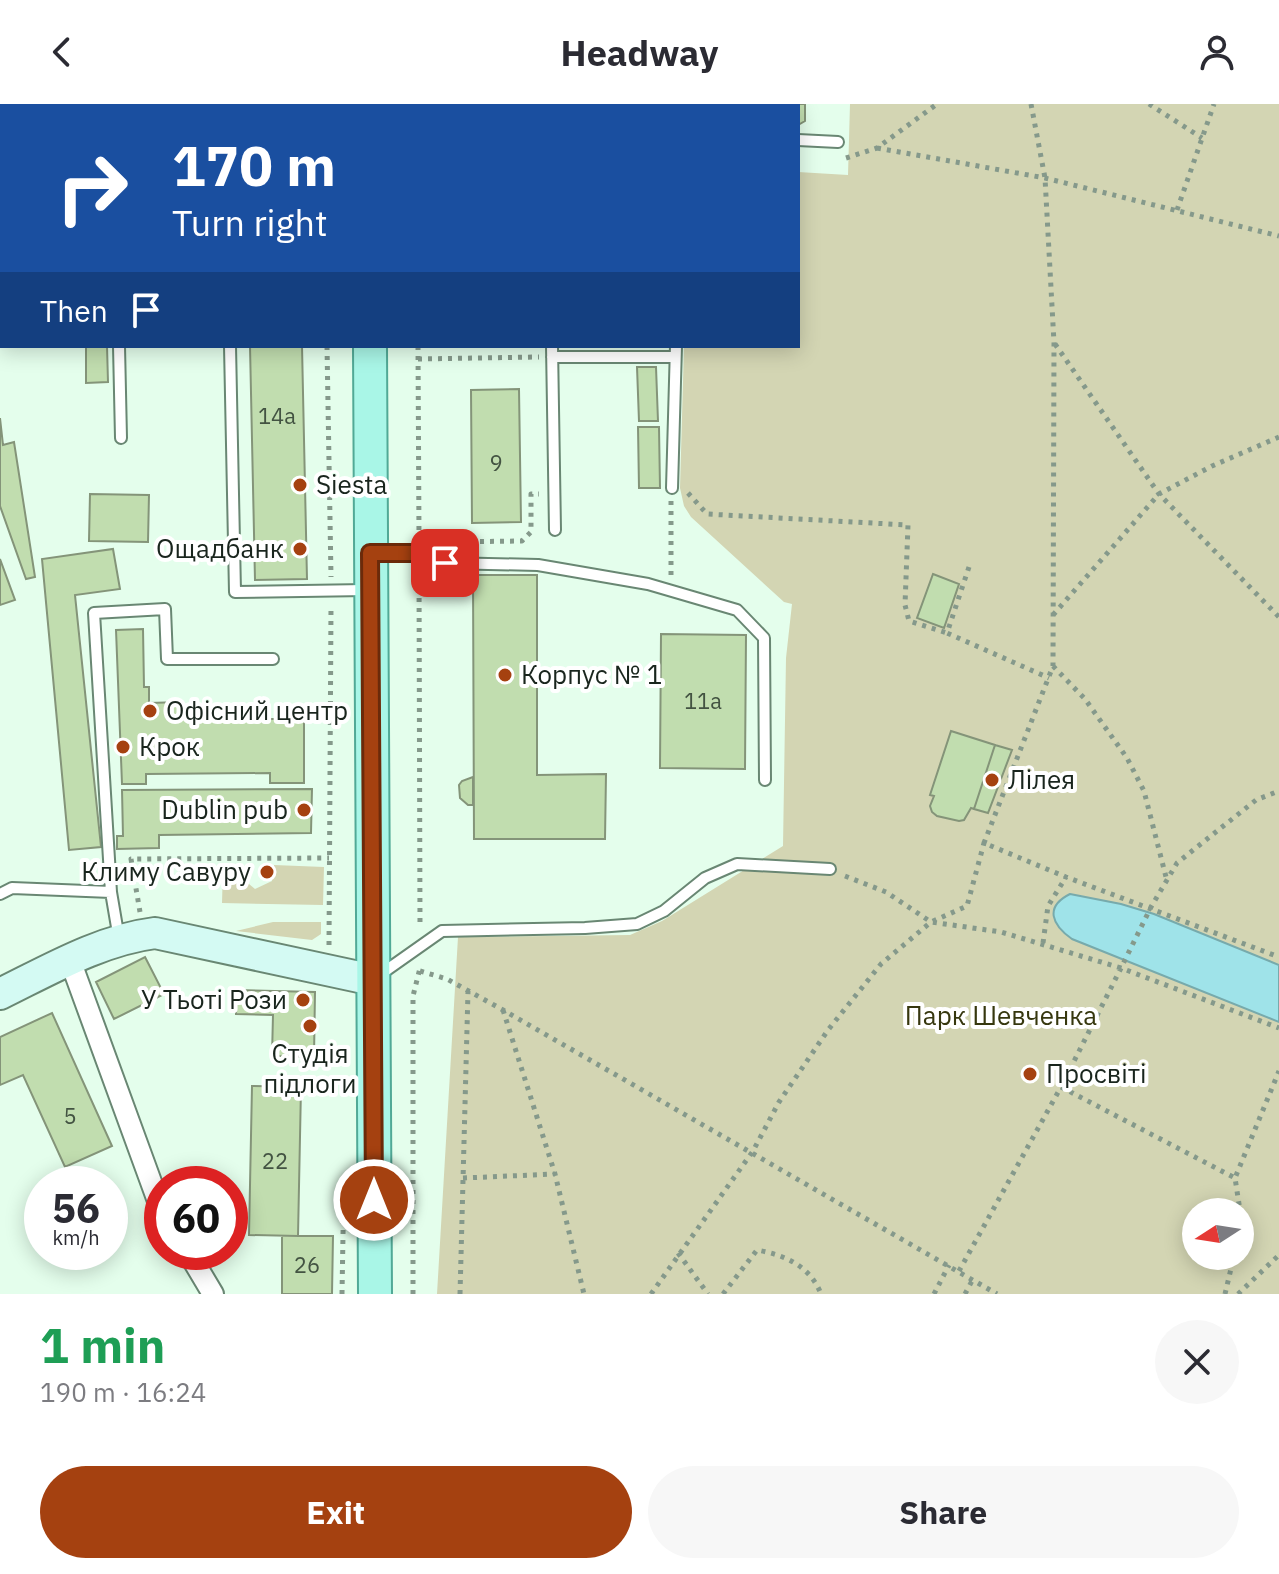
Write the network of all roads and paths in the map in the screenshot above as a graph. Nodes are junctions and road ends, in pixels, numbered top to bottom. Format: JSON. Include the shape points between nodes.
{"nodes":[{"id":1,"x":937,"y":104,"type":"edge"},
{"id":2,"x":1031,"y":104,"type":"edge"},
{"id":3,"x":1149,"y":104,"type":"edge"},
{"id":4,"x":1214,"y":104,"type":"edge"},
{"id":5,"x":1202,"y":138,"type":"junction"},
{"id":6,"x":800,"y":140,"type":"edge"},
{"id":7,"x":838,"y":142,"type":"dead end"},
{"id":8,"x":1045,"y":178,"type":"junction"},
{"id":9,"x":1177,"y":210,"type":"junction"},
{"id":10,"x":1279,"y":236,"type":"edge"},
{"id":11,"x":1054,"y":343,"type":"junction"},
{"id":12,"x":119,"y":348,"type":"edge"},
{"id":13,"x":230,"y":348,"type":"edge"},
{"id":14,"x":327,"y":348,"type":"edge"},
{"id":15,"x":370,"y":348,"type":"edge"},
{"id":16,"x":418,"y":348,"type":"edge"},
{"id":17,"x":552,"y":351,"type":"edge"},
{"id":18,"x":676,"y":351,"type":"edge"},
{"id":19,"x":418,"y":359,"type":"junction"},
{"id":20,"x":1279,"y":437,"type":"edge"},
{"id":21,"x":121,"y":438,"type":"dead end"},
{"id":22,"x":689,"y":480,"type":"dead end"},
{"id":23,"x":672,"y":488,"type":"joint"},
{"id":24,"x":531,"y":494,"type":"dead end"},
{"id":25,"x":1159,"y":494,"type":"junction"},
{"id":26,"x":555,"y":530,"type":"dead end"},
{"id":27,"x":419,"y":548,"type":"junction"},
{"id":28,"x":370,"y":553,"type":"junction"},
{"id":29,"x":670,"y":561,"type":"dead end"},
{"id":30,"x":969,"y":567,"type":"dead end"},
{"id":31,"x":331,"y":590,"type":"junction"},
{"id":32,"x":370,"y":590,"type":"junction"},
{"id":33,"x":1052,"y":615,"type":"junction"},
{"id":34,"x":1279,"y":617,"type":"edge"},
{"id":35,"x":947,"y":633,"type":"junction"},
{"id":36,"x":273,"y":659,"type":"dead end"},
{"id":37,"x":1053,"y":666,"type":"junction"},
{"id":38,"x":1049,"y":678,"type":"junction"},
{"id":39,"x":765,"y":780,"type":"dead end"},
{"id":40,"x":1279,"y":791,"type":"edge"},
{"id":41,"x":984,"y":843,"type":"junction"},
{"id":42,"x":329,"y":858,"type":"junction"},
{"id":43,"x":830,"y":869,"type":"joint"},
{"id":44,"x":1066,"y":877,"type":"junction"},
{"id":45,"x":1167,"y":878,"type":"junction"},
{"id":46,"x":111,"y":892,"type":"junction"},
{"id":47,"x":0,"y":894,"type":"edge"},
{"id":48,"x":1151,"y":907,"type":"junction"},
{"id":49,"x":152,"y":915,"type":"dead end"},
{"id":50,"x":931,"y":922,"type":"junction"},
{"id":51,"x":120,"y":941,"type":"junction"},
{"id":52,"x":1043,"y":943,"type":"junction"},
{"id":53,"x":420,"y":946,"type":"junction"},
{"id":54,"x":326,"y":953,"type":"dead end"},
{"id":55,"x":1279,"y":957,"type":"edge"},
{"id":56,"x":70,"y":960,"type":"junction"},
{"id":57,"x":1121,"y":968,"type":"junction"},
{"id":58,"x":420,"y":971,"type":"junction"},
{"id":59,"x":373,"y":980,"type":"junction"},
{"id":60,"x":468,"y":991,"type":"junction"},
{"id":61,"x":0,"y":994,"type":"edge"},
{"id":62,"x":503,"y":1010,"type":"junction"},
{"id":63,"x":1279,"y":1028,"type":"edge"},
{"id":64,"x":1279,"y":1071,"type":"edge"},
{"id":65,"x":1061,"y":1087,"type":"junction"},
{"id":66,"x":753,"y":1151,"type":"junction"},
{"id":67,"x":145,"y":1166,"type":"edge"},
{"id":68,"x":555,"y":1174,"type":"junction"},
{"id":69,"x":463,"y":1178,"type":"junction"},
{"id":70,"x":1235,"y":1178,"type":"junction"},
{"id":71,"x":1238,"y":1198,"type":"edge"},
{"id":72,"x":678,"y":1253,"type":"junction"},
{"id":73,"x":1279,"y":1255,"type":"edge"},
{"id":74,"x":949,"y":1265,"type":"junction"},
{"id":75,"x":199,"y":1270,"type":"edge"},
{"id":76,"x":1231,"y":1270,"type":"edge"},
{"id":77,"x":959,"y":1271,"type":"junction"},
{"id":78,"x":973,"y":1279,"type":"junction"},
{"id":79,"x":213,"y":1294,"type":"edge"},
{"id":80,"x":375,"y":1294,"type":"edge"},
{"id":81,"x":413,"y":1294,"type":"edge"},
{"id":82,"x":460,"y":1294,"type":"edge"},
{"id":83,"x":584,"y":1294,"type":"edge"},
{"id":84,"x":651,"y":1294,"type":"edge"},
{"id":85,"x":708,"y":1294,"type":"edge"},
{"id":86,"x":723,"y":1294,"type":"edge"},
{"id":87,"x":821,"y":1294,"type":"edge"},
{"id":88,"x":934,"y":1294,"type":"edge"},
{"id":89,"x":965,"y":1294,"type":"edge"},
{"id":90,"x":997,"y":1294,"type":"edge"},
{"id":91,"x":1225,"y":1294,"type":"edge"},
{"id":92,"x":1238,"y":1294,"type":"edge"}],
"edges":[{"from":1,"to":8,"type":"path","via":[[877,148]]},
{"from":2,"to":8,"type":"path"},
{"from":3,"to":5,"type":"path"},
{"from":4,"to":5,"type":"path"},
{"from":5,"to":9,"type":"path"},
{"from":6,"to":7,"type":"lane"},
{"from":8,"to":9,"type":"path"},
{"from":8,"to":11,"type":"path"},
{"from":9,"to":10,"type":"path"},
{"from":11,"to":25,"type":"path"},
{"from":11,"to":33,"type":"path"},
{"from":12,"to":21,"type":"lane"},
{"from":13,"to":31,"type":"lane","via":[[235,592]]},
{"from":14,"to":31,"type":"path"},
{"from":15,"to":28,"type":"main road"},
{"from":16,"to":19,"type":"path"},
{"from":17,"to":18,"type":"lane"},
{"from":17,"to":19,"type":"path"},
{"from":17,"to":26,"type":"lane"},
{"from":18,"to":23,"type":"lane"},
{"from":19,"to":27,"type":"path"},
{"from":20,"to":25,"type":"path"},
{"from":22,"to":35,"type":"path","via":[[688,495],[707,514],[908,525],[909,621]]},
{"from":23,"to":29,"type":"path"},
{"from":24,"to":27,"type":"path","via":[[531,532],[522,541]]},
{"from":25,"to":33,"type":"path"},
{"from":25,"to":34,"type":"path"},
{"from":27,"to":28,"type":"lane"},
{"from":27,"to":39,"type":"lane","via":[[445,563],[538,565],[648,584],[737,610],[764,638]]},
{"from":27,"to":53,"type":"path"},
{"from":28,"to":32,"type":"main road"},
{"from":30,"to":35,"type":"path"},
{"from":31,"to":32,"type":"lane"},
{"from":31,"to":42,"type":"path"},
{"from":32,"to":59,"type":"main road"},
{"from":33,"to":37,"type":"path"},
{"from":35,"to":38,"type":"path"},
{"from":36,"to":46,"type":"lane","via":[[167,659],[165,609],[94,613]]},
{"from":37,"to":38,"type":"path"},
{"from":37,"to":45,"type":"path","via":[[1085,699],[1127,758],[1144,791]]},
{"from":38,"to":41,"type":"path"},
{"from":40,"to":45,"type":"path","via":[[1256,800],[1177,863]]},
{"from":41,"to":44,"type":"path"},
{"from":41,"to":50,"type":"path","via":[[967,906]]},
{"from":42,"to":49,"type":"path","via":[[131,859],[139,912]]},
{"from":42,"to":54,"type":"path","via":[[329,944],[341,950]]},
{"from":43,"to":50,"type":"path","via":[[886,892]]},
{"from":43,"to":53,"type":"lane","via":[[737,864],[705,878],[664,911],[637,924],[442,931]]},
{"from":44,"to":48,"type":"path"},
{"from":44,"to":52,"type":"path","via":[[1048,906]]},
{"from":45,"to":48,"type":"path"},
{"from":46,"to":47,"type":"lane","via":[[12,888]]},
{"from":46,"to":51,"type":"lane"},
{"from":48,"to":55,"type":"path"},
{"from":48,"to":57,"type":"path"},
{"from":50,"to":52,"type":"path"},
{"from":50,"to":66,"type":"path","via":[[881,964],[828,1030]]},
{"from":51,"to":56,"type":"street"},
{"from":51,"to":59,"type":"street","via":[[155,933]]},
{"from":52,"to":57,"type":"path"},
{"from":53,"to":58,"type":"path"},
{"from":53,"to":59,"type":"lane"},
{"from":56,"to":61,"type":"street"},
{"from":56,"to":67,"type":"street"},
{"from":57,"to":63,"type":"path"},
{"from":57,"to":65,"type":"path"},
{"from":58,"to":60,"type":"path"},
{"from":58,"to":81,"type":"path","via":[[413,996]]},
{"from":59,"to":80,"type":"main road"},
{"from":60,"to":62,"type":"path"},
{"from":60,"to":69,"type":"path"},
{"from":62,"to":66,"type":"path"},
{"from":62,"to":68,"type":"path"},
{"from":64,"to":70,"type":"path"},
{"from":65,"to":70,"type":"path"},
{"from":65,"to":77,"type":"path"},
{"from":66,"to":72,"type":"path"},
{"from":66,"to":74,"type":"path"},
{"from":68,"to":69,"type":"path"},
{"from":68,"to":83,"type":"path"},
{"from":69,"to":82,"type":"path"},
{"from":70,"to":71,"type":"path"},
{"from":72,"to":84,"type":"path"},
{"from":72,"to":85,"type":"path"},
{"from":73,"to":92,"type":"path"},
{"from":74,"to":77,"type":"path"},
{"from":74,"to":88,"type":"path"},
{"from":75,"to":79,"type":"street"},
{"from":76,"to":91,"type":"path"},
{"from":77,"to":78,"type":"path"},
{"from":78,"to":89,"type":"path"},
{"from":78,"to":90,"type":"path"},
{"from":86,"to":87,"type":"path","via":[[757,1250],[801,1265]]}]}
